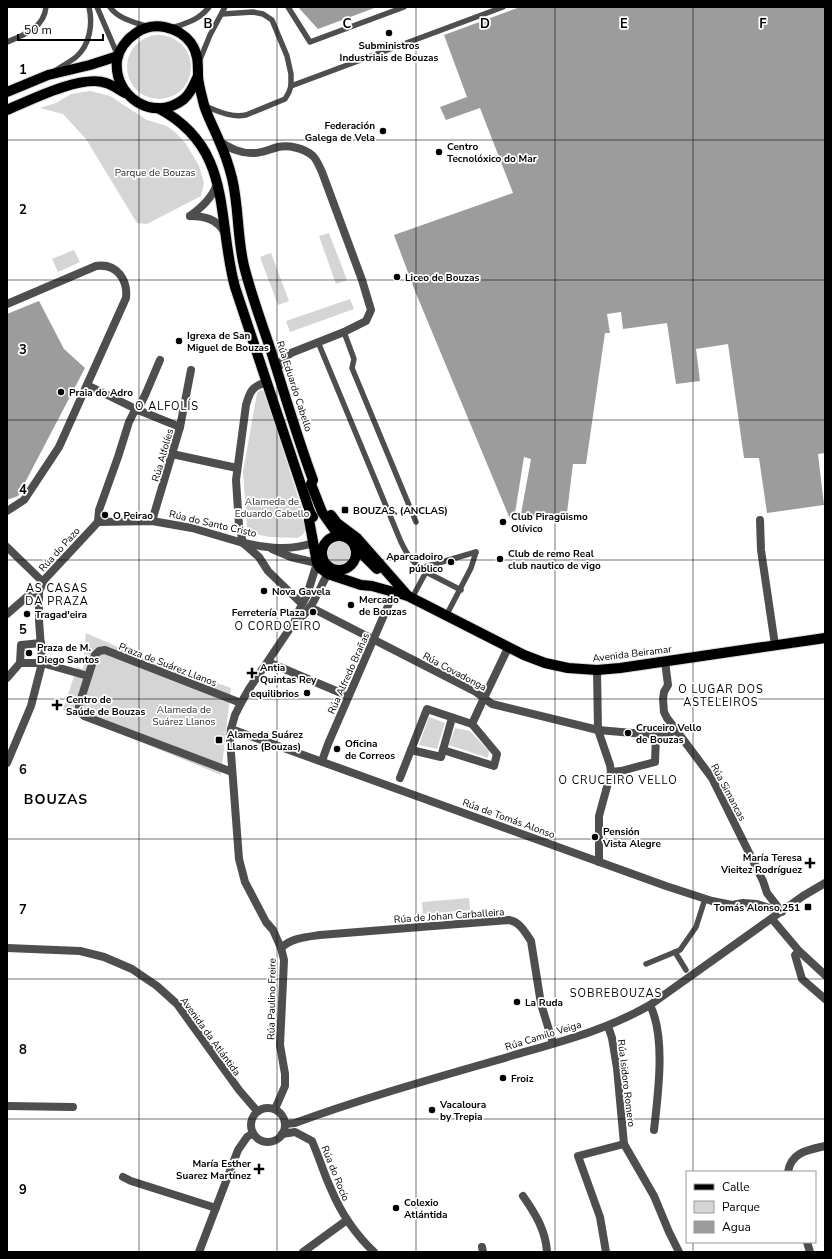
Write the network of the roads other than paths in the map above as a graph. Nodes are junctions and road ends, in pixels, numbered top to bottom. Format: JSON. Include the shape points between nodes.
{"nodes":[{"id":1,"x":46,"y":7,"type":"edge"},
{"id":2,"x":89,"y":7,"type":"edge"},
{"id":3,"x":96,"y":7,"type":"edge"},
{"id":4,"x":110,"y":7,"type":"edge"},
{"id":5,"x":209,"y":7,"type":"edge"},
{"id":6,"x":225,"y":7,"type":"edge"},
{"id":7,"x":288,"y":7,"type":"edge"},
{"id":8,"x":404,"y":7,"type":"edge"},
{"id":9,"x":502,"y":7,"type":"edge"},
{"id":10,"x":222,"y":14,"type":"junction"},
{"id":11,"x":148,"y":27,"type":"junction"},
{"id":12,"x":172,"y":28,"type":"junction"},
{"id":13,"x":7,"y":42,"type":"edge"},
{"id":14,"x":118,"y":56,"type":"junction"},
{"id":15,"x":199,"y":64,"type":"junction"},
{"id":16,"x":48,"y":75,"type":"junction"},
{"id":17,"x":198,"y":76,"type":"junction"},
{"id":18,"x":291,"y":86,"type":"junction"},
{"id":19,"x":7,"y":92,"type":"edge"},
{"id":20,"x":126,"y":94,"type":"junction"},
{"id":21,"x":204,"y":106,"type":"junction"},
{"id":22,"x":158,"y":108,"type":"junction"},
{"id":23,"x":7,"y":110,"type":"edge"},
{"id":24,"x":220,"y":142,"type":"junction"},
{"id":25,"x":218,"y":183,"type":"junction"},
{"id":26,"x":226,"y":234,"type":"junction"},
{"id":27,"x":7,"y":304,"type":"edge"},
{"id":28,"x":344,"y":332,"type":"junction"},
{"id":29,"x":318,"y":342,"type":"junction"},
{"id":30,"x":160,"y":360,"type":"dead end"},
{"id":31,"x":191,"y":370,"type":"dead end"},
{"id":32,"x":277,"y":370,"type":"junction"},
{"id":33,"x":266,"y":382,"type":"junction"},
{"id":34,"x":87,"y":385,"type":"junction"},
{"id":35,"x":138,"y":410,"type":"junction"},
{"id":36,"x":180,"y":427,"type":"junction"},
{"id":37,"x":172,"y":454,"type":"junction"},
{"id":38,"x":237,"y":468,"type":"junction"},
{"id":39,"x":313,"y":480,"type":"junction"},
{"id":40,"x":7,"y":511,"type":"edge"},
{"id":41,"x":760,"y":520,"type":"dead end"},
{"id":42,"x":152,"y":521,"type":"junction"},
{"id":43,"x":98,"y":522,"type":"junction"},
{"id":44,"x":416,"y":522,"type":"dead end"},
{"id":45,"x":334,"y":537,"type":"junction"},
{"id":46,"x":316,"y":542,"type":"junction"},
{"id":47,"x":243,"y":543,"type":"junction"},
{"id":48,"x":7,"y":547,"type":"edge"},
{"id":49,"x":355,"y":547,"type":"junction"},
{"id":50,"x":268,"y":548,"type":"junction"},
{"id":51,"x":321,"y":551,"type":"junction"},
{"id":52,"x":330,"y":568,"type":"junction"},
{"id":53,"x":424,"y":570,"type":"junction"},
{"id":54,"x":391,"y":578,"type":"junction"},
{"id":55,"x":44,"y":582,"type":"junction"},
{"id":56,"x":372,"y":586,"type":"junction"},
{"id":57,"x":461,"y":590,"type":"junction"},
{"id":58,"x":38,"y":591,"type":"junction"},
{"id":59,"x":394,"y":592,"type":"junction"},
{"id":60,"x":410,"y":597,"type":"junction"},
{"id":61,"x":306,"y":606,"type":"junction"},
{"id":62,"x":7,"y":614,"type":"edge"},
{"id":63,"x":446,"y":616,"type":"junction"},
{"id":64,"x":825,"y":638,"type":"edge"},
{"id":65,"x":374,"y":640,"type":"junction"},
{"id":66,"x":41,"y":643,"type":"junction"},
{"id":67,"x":775,"y":645,"type":"junction"},
{"id":68,"x":508,"y":648,"type":"junction"},
{"id":69,"x":665,"y":661,"type":"junction"},
{"id":70,"x":268,"y":662,"type":"junction"},
{"id":71,"x":20,"y":663,"type":"junction"},
{"id":72,"x":42,"y":663,"type":"junction"},
{"id":73,"x":597,"y":670,"type":"junction"},
{"id":74,"x":88,"y":676,"type":"junction"},
{"id":75,"x":7,"y":678,"type":"edge"},
{"id":76,"x":348,"y":696,"type":"junction"},
{"id":77,"x":484,"y":698,"type":"junction"},
{"id":78,"x":241,"y":703,"type":"junction"},
{"id":79,"x":452,"y":718,"type":"junction"},
{"id":80,"x":472,"y":724,"type":"junction"},
{"id":81,"x":231,"y":729,"type":"junction"},
{"id":82,"x":598,"y":730,"type":"junction"},
{"id":83,"x":676,"y":730,"type":"junction"},
{"id":84,"x":656,"y":734,"type":"junction"},
{"id":85,"x":411,"y":750,"type":"junction"},
{"id":86,"x":443,"y":750,"type":"junction"},
{"id":87,"x":322,"y":761,"type":"junction"},
{"id":88,"x":7,"y":763,"type":"edge"},
{"id":89,"x":232,"y":772,"type":"junction"},
{"id":90,"x":611,"y":772,"type":"junction"},
{"id":91,"x":400,"y":778,"type":"dead end"},
{"id":92,"x":599,"y":862,"type":"junction"},
{"id":93,"x":825,"y":883,"type":"edge"},
{"id":94,"x":705,"y":899,"type":"junction"},
{"id":95,"x":782,"y":912,"type":"junction"},
{"id":96,"x":772,"y":919,"type":"junction"},
{"id":97,"x":7,"y":948,"type":"edge"},
{"id":98,"x":281,"y":948,"type":"junction"},
{"id":99,"x":799,"y":951,"type":"junction"},
{"id":100,"x":675,"y":952,"type":"junction"},
{"id":101,"x":646,"y":964,"type":"dead end"},
{"id":102,"x":686,"y":970,"type":"dead end"},
{"id":103,"x":825,"y":975,"type":"edge"},
{"id":104,"x":825,"y":999,"type":"edge"},
{"id":105,"x":650,"y":1005,"type":"junction"},
{"id":106,"x":608,"y":1026,"type":"junction"},
{"id":107,"x":553,"y":1043,"type":"junction"},
{"id":108,"x":7,"y":1106,"type":"edge"},
{"id":109,"x":73,"y":1107,"type":"dead end"},
{"id":110,"x":275,"y":1109,"type":"junction"},
{"id":111,"x":257,"y":1111,"type":"junction"},
{"id":112,"x":285,"y":1124,"type":"junction"},
{"id":113,"x":654,"y":1130,"type":"dead end"},
{"id":114,"x":253,"y":1134,"type":"junction"},
{"id":115,"x":282,"y":1134,"type":"junction"},
{"id":116,"x":624,"y":1144,"type":"junction"},
{"id":117,"x":825,"y":1146,"type":"edge"},
{"id":118,"x":788,"y":1171,"type":"edge"},
{"id":119,"x":123,"y":1177,"type":"dead end"},
{"id":120,"x":523,"y":1196,"type":"dead end"},
{"id":121,"x":216,"y":1208,"type":"junction"},
{"id":122,"x":347,"y":1220,"type":"junction"},
{"id":123,"x":199,"y":1252,"type":"edge"},
{"id":124,"x":303,"y":1252,"type":"edge"},
{"id":125,"x":374,"y":1252,"type":"edge"},
{"id":126,"x":547,"y":1252,"type":"edge"},
{"id":127,"x":606,"y":1252,"type":"edge"},
{"id":128,"x":679,"y":1252,"type":"edge"}],
"edges":[{"from":1,"to":13,"type":"lane","via":[[37,27]]},
{"from":2,"to":16,"type":"lane","via":[[91,29],[85,46],[76,57]]},
{"from":3,"to":14,"type":"lane"},
{"from":4,"to":11,"type":"lane","via":[[123,18]]},
{"from":5,"to":12,"type":"lane","via":[[193,21]]},
{"from":6,"to":10,"type":"lane"},
{"from":7,"to":8,"type":"lane","via":[[310,42]]},
{"from":9,"to":18,"type":"lane"},
{"from":10,"to":15,"type":"lane","via":[[210,34]]},
{"from":10,"to":18,"type":"lane","via":[[253,12],[263,14],[272,20],[287,56]]},
{"from":11,"to":12,"type":"main road"},
{"from":11,"to":14,"type":"main road","via":[[129,38]]},
{"from":12,"to":15,"type":"main road","via":[[190,42]]},
{"from":14,"to":16,"type":"main road"},
{"from":14,"to":20,"type":"main road","via":[[117,72]]},
{"from":15,"to":17,"type":"main road"},
{"from":16,"to":19,"type":"main road"},
{"from":17,"to":21,"type":"main road","name":"Rúa Eduardo Cabello"},
{"from":17,"to":22,"type":"main road","via":[[193,89],[183,99],[172,106]]},
{"from":18,"to":21,"type":"lane","via":[[285,99],[246,115],[226,115]]},
{"from":20,"to":22,"type":"main road","via":[[135,102]]},
{"from":20,"to":23,"type":"main road","via":[[105,82],[87,82],[56,89]]},
{"from":21,"to":24,"type":"main road","name":"Rúa Eduardo Cabello"},
{"from":22,"to":25,"type":"main road","via":[[182,123],[197,139],[211,161]]},
{"from":24,"to":28,"type":"street","via":[[245,153],[288,146],[312,155],[318,162],[371,310],[366,321]]},
{"from":24,"to":32,"type":"main road","name":"Rúa Eduardo Cabello","via":[[233,181],[244,266]]},
{"from":25,"to":26,"type":"main road"},
{"from":25,"to":26,"type":"street","via":[[211,198],[190,216],[210,218]]},
{"from":26,"to":33,"type":"main road","via":[[233,280]]},
{"from":27,"to":34,"type":"street","via":[[96,266],[113,269],[121,275],[126,284],[126,298]]},
{"from":28,"to":29,"type":"street"},
{"from":28,"to":44,"type":"lane","via":[[354,359],[352,368]]},
{"from":29,"to":32,"type":"street","via":[[291,353]]},
{"from":29,"to":53,"type":"lane","via":[[401,542],[413,563]]},
{"from":30,"to":35,"type":"street"},
{"from":31,"to":36,"type":"street","name":"Rúa Alfolíes"},
{"from":32,"to":39,"type":"main road","name":"Rúa Eduardo Cabello"},
{"from":33,"to":38,"type":"street","via":[[255,386],[248,395]]},
{"from":33,"to":46,"type":"main road","via":[[310,512],[308,520]]},
{"from":34,"to":35,"type":"street"},
{"from":34,"to":40,"type":"street","via":[[59,447],[24,500]]},
{"from":35,"to":36,"type":"street"},
{"from":35,"to":43,"type":"street","via":[[129,422],[99,510]]},
{"from":36,"to":37,"type":"street","name":"Rúa Alfolíes"},
{"from":37,"to":38,"type":"street"},
{"from":37,"to":42,"type":"street","name":"Rúa Alfolíes"},
{"from":38,"to":47,"type":"street","via":[[239,525]]},
{"from":39,"to":45,"type":"main road","name":"Rúa Eduardo Cabello","via":[[311,484]]},
{"from":39,"to":54,"type":"main road","via":[[317,482],[325,504],[337,523],[357,538]]},
{"from":41,"to":67,"type":"street","via":[[761,550]]},
{"from":42,"to":43,"type":"street","name":"Rúa do Santo Cristo"},
{"from":42,"to":47,"type":"street","name":"Rúa do Santo Cristo","via":[[192,528]]},
{"from":43,"to":55,"type":"street","name":"Rúa do Pazo"},
{"from":45,"to":46,"type":"main road","name":"Rúa do Santo Cristo"},
{"from":45,"to":49,"type":"main road","name":"Avenida Beiramar","via":[[349,539]]},
{"from":45,"to":51,"type":"main road","via":[[324,544]]},
{"from":46,"to":50,"type":"street","name":"Rúa do Santo Cristo","via":[[292,548]]},
{"from":46,"to":51,"type":"main road"},
{"from":46,"to":52,"type":"main road"},
{"from":47,"to":50,"type":"street","name":"Rúa do Santo Cristo"},
{"from":47,"to":61,"type":"street","name":"Rúa Covadonga","via":[[268,571]]},
{"from":48,"to":55,"type":"street"},
{"from":49,"to":52,"type":"main road","via":[[355,559],[352,564]]},
{"from":49,"to":54,"type":"main road","name":"Avenida Beiramar","via":[[385,577]]},
{"from":50,"to":52,"type":"street","name":"Rúa do Santo Cristo"},
{"from":51,"to":52,"type":"main road","via":[[322,558]]},
{"from":52,"to":56,"type":"main road","name":"Avenida Beiramar","via":[[365,580]]},
{"from":52,"to":56,"type":"main road","name":"Avenida Beiramar","via":[[361,585]]},
{"from":52,"to":61,"type":"street"},
{"from":52,"to":61,"type":"street","via":[[310,588]]},
{"from":53,"to":57,"type":"lane"},
{"from":53,"to":57,"type":"lane","via":[[476,552]]},
{"from":53,"to":60,"type":"lane"},
{"from":54,"to":60,"type":"main road","name":"Avenida Beiramar"},
{"from":55,"to":58,"type":"street","name":"Rúa do Pazo"},
{"from":56,"to":59,"type":"main road","name":"Avenida Beiramar"},
{"from":57,"to":63,"type":"lane"},
{"from":58,"to":62,"type":"street","via":[[28,595]]},
{"from":58,"to":66,"type":"street"},
{"from":59,"to":60,"type":"main road","name":"Avenida Beiramar"},
{"from":59,"to":65,"type":"street","name":"Rúa Alfredo Brañas"},
{"from":60,"to":63,"type":"main road","name":"Avenida Beiramar"},
{"from":61,"to":65,"type":"street","name":"Rúa Covadonga"},
{"from":61,"to":70,"type":"street","via":[[301,619],[295,621]]},
{"from":63,"to":68,"type":"main road","name":"Avenida Beiramar"},
{"from":64,"to":67,"type":"main road","name":"Avenida Beiramar"},
{"from":65,"to":76,"type":"street","name":"Rúa Alfredo Brañas"},
{"from":65,"to":77,"type":"street","name":"Rúa Covadonga"},
{"from":66,"to":71,"type":"street","via":[[21,645]]},
{"from":66,"to":72,"type":"street"},
{"from":67,"to":69,"type":"main road","name":"Avenida Beiramar"},
{"from":68,"to":73,"type":"main road","name":"Avenida Beiramar","via":[[545,663]]},
{"from":68,"to":77,"type":"street"},
{"from":69,"to":73,"type":"main road","name":"Avenida Beiramar"},
{"from":69,"to":83,"type":"street","name":"Rúa Simancas","via":[[668,685],[664,692],[664,712]]},
{"from":70,"to":76,"type":"street"},
{"from":70,"to":78,"type":"street"},
{"from":71,"to":72,"type":"street"},
{"from":71,"to":75,"type":"street"},
{"from":72,"to":74,"type":"street"},
{"from":72,"to":88,"type":"street","via":[[31,706]]},
{"from":73,"to":82,"type":"street"},
{"from":74,"to":78,"type":"street","name":"Praza de Suárez Llanos","via":[[95,655],[105,650]]},
{"from":74,"to":89,"type":"street","name":"Praza de Suárez Llanos","via":[[79,705],[79,711],[84,716]]},
{"from":76,"to":87,"type":"street","name":"Rúa Alfredo Brañas"},
{"from":77,"to":80,"type":"street"},
{"from":77,"to":82,"type":"street","name":"Rúa Covadonga","via":[[492,704]]},
{"from":78,"to":81,"type":"street"},
{"from":79,"to":80,"type":"street"},
{"from":79,"to":85,"type":"street","via":[[427,709]]},
{"from":79,"to":86,"type":"street"},
{"from":80,"to":86,"type":"street","via":[[497,754],[494,766]]},
{"from":81,"to":87,"type":"street","name":"Rúa de Tomás Alonso"},
{"from":81,"to":89,"type":"street","name":"Rúa Paulino Freire"},
{"from":82,"to":84,"type":"street","name":"Rúa Covadonga"},
{"from":82,"to":90,"type":"street"},
{"from":83,"to":84,"type":"street","name":"Rúa Covadonga","via":[[667,734]]},
{"from":83,"to":95,"type":"street","name":"Rúa Simancas","via":[[712,778],[767,893]]},
{"from":84,"to":90,"type":"street","via":[[655,762]]},
{"from":85,"to":86,"type":"street","via":[[441,756]]},
{"from":85,"to":91,"type":"street"},
{"from":87,"to":92,"type":"street","name":"Rúa de Tomás Alonso"},
{"from":89,"to":98,"type":"street","name":"Rúa Paulino Freire","via":[[239,859],[245,882]]},
{"from":90,"to":92,"type":"street","via":[[599,816]]},
{"from":92,"to":94,"type":"street","name":"Rúa de Tomás Alonso"},
{"from":93,"to":95,"type":"street","name":"Rúa Camilo Veiga"},
{"from":94,"to":95,"type":"street","name":"Rúa de Tomás Alonso","via":[[732,905],[743,902],[757,904]]},
{"from":94,"to":100,"type":"lane","via":[[696,927],[680,950]]},
{"from":95,"to":96,"type":"street","name":"Rúa Camilo Veiga"},
{"from":96,"to":99,"type":"street"},
{"from":96,"to":105,"type":"street","name":"Rúa Camilo Veiga"},
{"from":97,"to":111,"type":"street","name":"Avenida da Atlántida","via":[[80,951],[104,957],[132,969],[177,1004],[235,1085]]},
{"from":98,"to":107,"type":"street","name":"Rúa de Johan Carballeira","via":[[293,940],[320,935],[515,921],[531,941],[541,1004]]},
{"from":98,"to":110,"type":"street","name":"Rúa Paulino Freire","via":[[284,981],[280,1044],[285,1086]]},
{"from":99,"to":103,"type":"street"},
{"from":99,"to":104,"type":"street","via":[[795,955],[802,979]]},
{"from":100,"to":101,"type":"lane"},
{"from":100,"to":102,"type":"lane"},
{"from":105,"to":106,"type":"street","name":"Rúa Camilo Veiga"},
{"from":105,"to":113,"type":"street","via":[[655,1015],[658,1035],[660,1076]]},
{"from":106,"to":107,"type":"street","name":"Rúa Camilo Veiga"},
{"from":106,"to":116,"type":"street","name":"Rúa Isidoro Romero","via":[[617,1068]]},
{"from":107,"to":112,"type":"street","name":"Rúa Camilo Veiga"},
{"from":108,"to":109,"type":"street"},
{"from":110,"to":111,"type":"street","via":[[266,1107]]},
{"from":110,"to":112,"type":"street","via":[[284,1118]]},
{"from":111,"to":114,"type":"street","via":[[250,1124]]},
{"from":112,"to":115,"type":"street"},
{"from":114,"to":115,"type":"street","via":[[265,1142],[275,1140]]},
{"from":114,"to":121,"type":"street","via":[[247,1137],[238,1150]]},
{"from":115,"to":122,"type":"street","name":"Rúa do Rocío","via":[[295,1132],[312,1141],[330,1189]]},
{"from":116,"to":127,"type":"street","via":[[578,1156],[600,1217]]},
{"from":116,"to":128,"type":"street","name":"Rúa Isidoro Romero","via":[[654,1196]]},
{"from":117,"to":118,"type":"street","via":[[802,1152],[794,1158]]},
{"from":119,"to":121,"type":"street"},
{"from":120,"to":126,"type":"street","via":[[536,1215],[546,1241]]},
{"from":121,"to":123,"type":"street"},
{"from":122,"to":124,"type":"street"},
{"from":122,"to":125,"type":"street","name":"Rúa do Rocío"}]}
